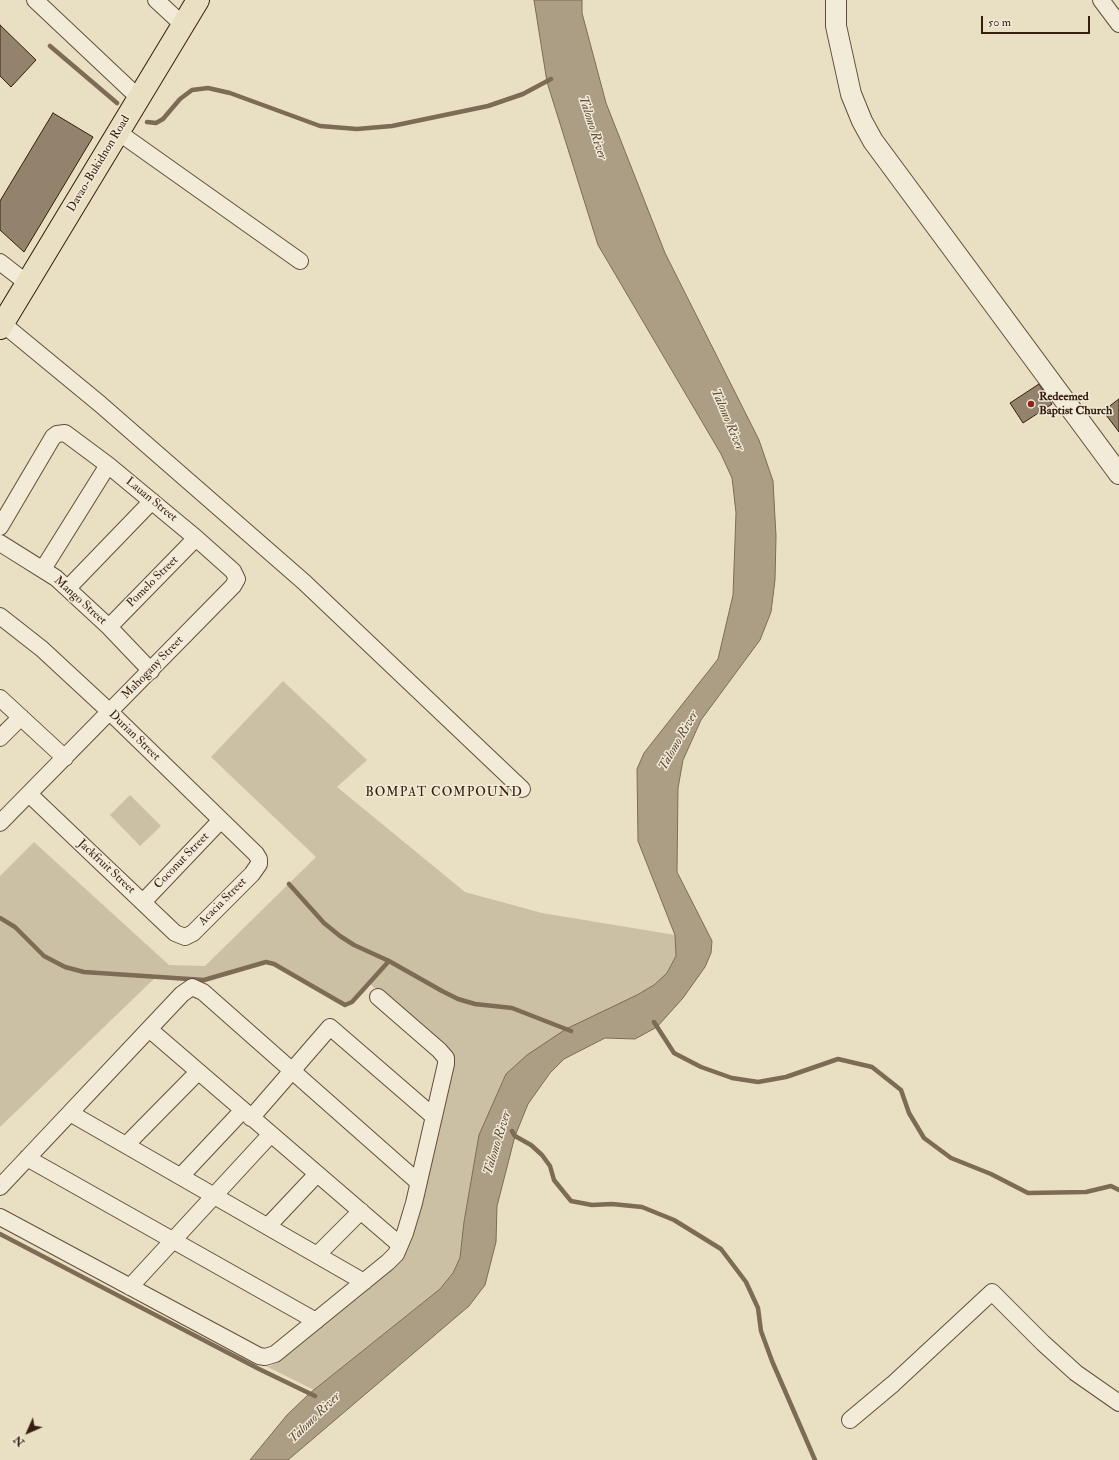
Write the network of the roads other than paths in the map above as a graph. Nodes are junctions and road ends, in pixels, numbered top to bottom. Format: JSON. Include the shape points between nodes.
{"nodes":[{"id":1,"x":36,"y":0,"type":"edge"},
{"id":2,"x":156,"y":0,"type":"edge"},
{"id":3,"x":198,"y":0,"type":"edge"},
{"id":4,"x":836,"y":0,"type":"edge"},
{"id":5,"x":1101,"y":0,"type":"edge"},
{"id":6,"x":1119,"y":24,"type":"edge"},
{"id":7,"x":183,"y":25,"type":"junction"},
{"id":8,"x":139,"y":98,"type":"junction"},
{"id":9,"x":118,"y":132,"type":"junction"},
{"id":10,"x":300,"y":261,"type":"dead end"},
{"id":11,"x":0,"y":262,"type":"edge"},
{"id":12,"x":27,"y":283,"type":"junction"},
{"id":13,"x":1,"y":326,"type":"edge"},
{"id":14,"x":108,"y":465,"type":"junction"},
{"id":15,"x":1119,"y":474,"type":"edge"},
{"id":16,"x":152,"y":501,"type":"junction"},
{"id":17,"x":0,"y":527,"type":"edge"},
{"id":18,"x":196,"y":538,"type":"junction"},
{"id":19,"x":0,"y":543,"type":"edge"},
{"id":20,"x":43,"y":569,"type":"junction"},
{"id":21,"x":237,"y":579,"type":"joint"},
{"id":22,"x":68,"y":588,"type":"junction"},
{"id":23,"x":0,"y":616,"type":"edge"},
{"id":24,"x":109,"y":627,"type":"junction"},
{"id":25,"x":151,"y":671,"type":"junction"},
{"id":26,"x":0,"y":698,"type":"edge"},
{"id":27,"x":110,"y":712,"type":"junction"},
{"id":28,"x":21,"y":716,"type":"junction"},
{"id":29,"x":0,"y":738,"type":"edge"},
{"id":30,"x":65,"y":758,"type":"junction"},
{"id":31,"x":522,"y":789,"type":"dead end"},
{"id":32,"x":29,"y":794,"type":"junction"},
{"id":33,"x":221,"y":820,"type":"junction"},
{"id":34,"x":0,"y":823,"type":"edge"},
{"id":35,"x":258,"y":864,"type":"joint"},
{"id":36,"x":143,"y":902,"type":"junction"},
{"id":37,"x":185,"y":937,"type":"joint"},
{"id":38,"x":378,"y":996,"type":"dead end"},
{"id":39,"x":149,"y":1029,"type":"junction"},
{"id":40,"x":292,"y":1071,"type":"junction"},
{"id":41,"x":198,"y":1072,"type":"junction"},
{"id":42,"x":70,"y":1113,"type":"junction"},
{"id":43,"x":247,"y":1114,"type":"junction"},
{"id":44,"x":433,"y":1116,"type":"junction"},
{"id":45,"x":271,"y":1134,"type":"junction"},
{"id":46,"x":126,"y":1145,"type":"junction"},
{"id":47,"x":27,"y":1158,"type":"junction"},
{"id":48,"x":317,"y":1174,"type":"junction"},
{"id":49,"x":181,"y":1176,"type":"junction"},
{"id":50,"x":418,"y":1182,"type":"junction"},
{"id":51,"x":0,"y":1187,"type":"edge"},
{"id":52,"x":214,"y":1196,"type":"junction"},
{"id":53,"x":361,"y":1211,"type":"junction"},
{"id":54,"x":0,"y":1217,"type":"edge"},
{"id":55,"x":268,"y":1226,"type":"junction"},
{"id":56,"x":172,"y":1240,"type":"junction"},
{"id":57,"x":400,"y":1245,"type":"junction"},
{"id":58,"x":317,"y":1255,"type":"junction"},
{"id":59,"x":364,"y":1282,"type":"junction"},
{"id":60,"x":130,"y":1287,"type":"junction"},
{"id":61,"x":316,"y":1321,"type":"junction"},
{"id":62,"x":1119,"y":1403,"type":"edge"},
{"id":63,"x":850,"y":1420,"type":"dead end"}],
"edges":[{"from":1,"to":8,"type":"street"},
{"from":2,"to":7,"type":"street"},
{"from":3,"to":7,"type":"highway","name":"Davao-Bukidnon Road"},
{"from":4,"to":15,"type":"street","via":[[836,26],[848,78],[862,121],[873,141]]},
{"from":5,"to":6,"type":"street"},
{"from":7,"to":8,"type":"highway","name":"Davao-Bukidnon Road"},
{"from":8,"to":9,"type":"highway","name":"Davao-Bukidnon Road"},
{"from":9,"to":10,"type":"street"},
{"from":9,"to":12,"type":"highway","name":"Davao-Bukidnon Road"},
{"from":11,"to":12,"type":"street"},
{"from":12,"to":13,"type":"highway","name":"Davao-Bukidnon Road"},
{"from":13,"to":31,"type":"street","via":[[100,404],[304,582]]},
{"from":14,"to":16,"type":"street","name":"Lauan Street"},
{"from":14,"to":17,"type":"street","name":"Lauan Street","via":[[70,435],[57,434],[48,444]]},
{"from":14,"to":20,"type":"street"},
{"from":16,"to":18,"type":"street","name":"Lauan Street"},
{"from":16,"to":22,"type":"street"},
{"from":18,"to":21,"type":"street","name":"Lauan Street","via":[[233,571]]},
{"from":18,"to":24,"type":"street","name":"Pomelo Street"},
{"from":19,"to":20,"type":"street","name":"Mango Street"},
{"from":20,"to":22,"type":"street","name":"Mango Street"},
{"from":21,"to":25,"type":"street","name":"Mahogany Street"},
{"from":22,"to":24,"type":"street","name":"Mango Street"},
{"from":23,"to":27,"type":"street","name":"Durian Street","via":[[42,649]]},
{"from":24,"to":25,"type":"street","name":"Mango Street"},
{"from":25,"to":27,"type":"street","name":"Mahogany Street"},
{"from":26,"to":28,"type":"street"},
{"from":27,"to":30,"type":"street","name":"Mahogany Street"},
{"from":27,"to":33,"type":"street","name":"Durian Street"},
{"from":28,"to":29,"type":"street"},
{"from":28,"to":30,"type":"street"},
{"from":30,"to":32,"type":"street","name":"Mahogany Street"},
{"from":32,"to":34,"type":"street","name":"Mahogany Street"},
{"from":32,"to":36,"type":"street","name":"Jackfruit Street"},
{"from":33,"to":35,"type":"street","name":"Durian Street","via":[[256,854]]},
{"from":33,"to":36,"type":"street","name":"Coconut Street"},
{"from":35,"to":37,"type":"street","name":"Acacia Street","via":[[252,874],[193,933]]},
{"from":36,"to":37,"type":"street","name":"Jackfruit Street","via":[[175,933]]},
{"from":38,"to":44,"type":"street","via":[[446,1058]]},
{"from":39,"to":40,"type":"street","via":[[186,990],[192,987]]},
{"from":39,"to":41,"type":"street"},
{"from":39,"to":42,"type":"street"},
{"from":40,"to":43,"type":"street"},
{"from":40,"to":44,"type":"street","via":[[330,1027]]},
{"from":40,"to":50,"type":"street"},
{"from":41,"to":43,"type":"street"},
{"from":41,"to":46,"type":"street"},
{"from":42,"to":46,"type":"street"},
{"from":42,"to":47,"type":"street"},
{"from":43,"to":45,"type":"street"},
{"from":43,"to":49,"type":"street"},
{"from":44,"to":50,"type":"street"},
{"from":45,"to":48,"type":"street"},
{"from":45,"to":52,"type":"street"},
{"from":46,"to":49,"type":"street"},
{"from":47,"to":51,"type":"street"},
{"from":47,"to":56,"type":"street"},
{"from":48,"to":53,"type":"street"},
{"from":48,"to":55,"type":"street"},
{"from":49,"to":52,"type":"street"},
{"from":50,"to":57,"type":"street"},
{"from":52,"to":55,"type":"street"},
{"from":52,"to":56,"type":"street"},
{"from":53,"to":57,"type":"street"},
{"from":53,"to":58,"type":"street"},
{"from":54,"to":60,"type":"street"},
{"from":55,"to":58,"type":"street"},
{"from":56,"to":60,"type":"street"},
{"from":56,"to":61,"type":"street"},
{"from":57,"to":59,"type":"street","via":[[396,1254]]},
{"from":58,"to":59,"type":"street"},
{"from":59,"to":61,"type":"street"},
{"from":60,"to":61,"type":"street","via":[[265,1357],[276,1354]]},
{"from":62,"to":63,"type":"street","via":[[1076,1373],[992,1292],[893,1384]]}]}
